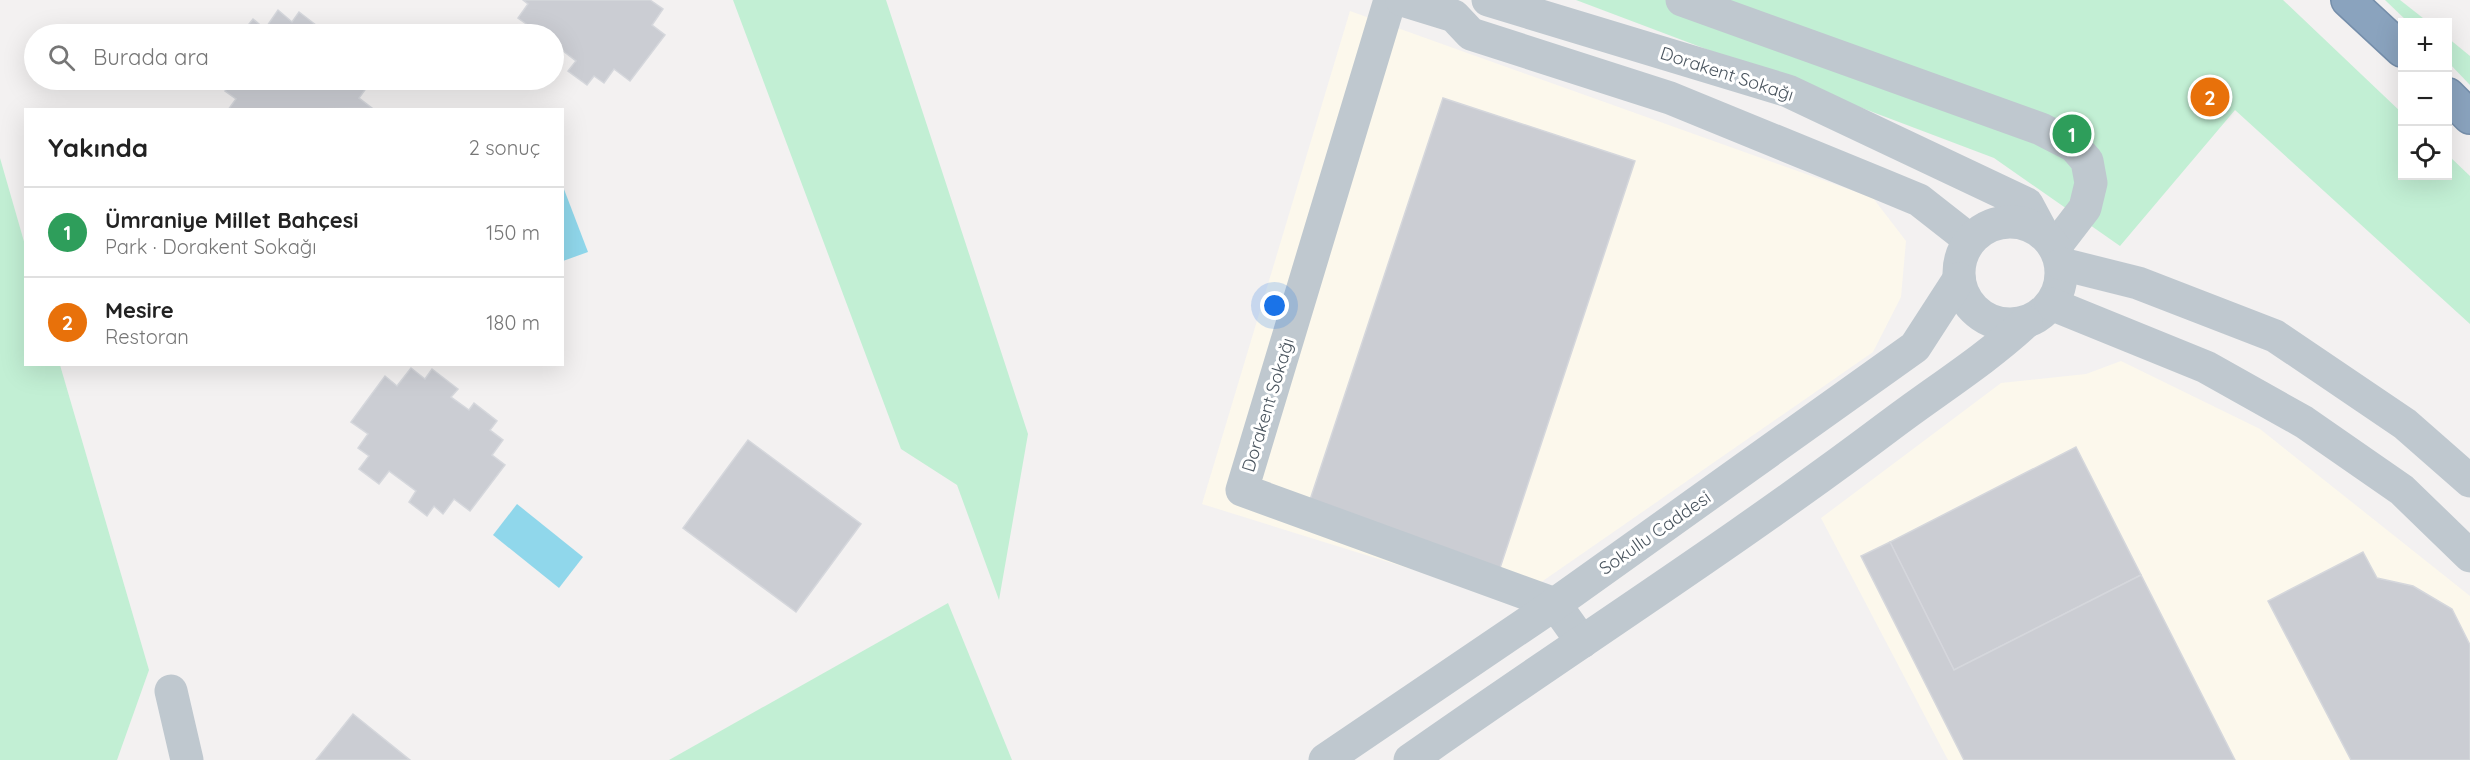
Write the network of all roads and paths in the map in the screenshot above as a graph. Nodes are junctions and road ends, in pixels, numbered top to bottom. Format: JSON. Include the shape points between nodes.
{"nodes":[{"id":1,"x":1390,"y":0,"type":"edge"},
{"id":2,"x":1402,"y":0,"type":"edge"},
{"id":3,"x":1486,"y":0,"type":"edge"},
{"id":4,"x":1682,"y":0,"type":"edge"},
{"id":5,"x":2348,"y":0,"type":"edge"},
{"id":6,"x":1454,"y":16,"type":"junction"},
{"id":7,"x":2398,"y":45,"type":"edge"},
{"id":8,"x":2452,"y":99,"type":"edge"},
{"id":9,"x":2470,"y":117,"type":"edge"},
{"id":10,"x":1970,"y":240,"type":"junction"},
{"id":11,"x":2053,"y":248,"type":"junction"},
{"id":12,"x":1959,"y":279,"type":"junction"},
{"id":13,"x":2039,"y":313,"type":"junction"},
{"id":14,"x":2470,"y":481,"type":"edge"},
{"id":15,"x":2470,"y":556,"type":"edge"},
{"id":16,"x":1555,"y":604,"type":"junction"},
{"id":17,"x":1582,"y":642,"type":"junction"},
{"id":18,"x":171,"y":691,"type":"dead end"},
{"id":19,"x":187,"y":760,"type":"edge"},
{"id":20,"x":1325,"y":760,"type":"edge"},
{"id":21,"x":1410,"y":760,"type":"edge"}],
"edges":[{"from":1,"to":16,"type":"street","name":"Dorakent Sokağı","via":[[1242,490]]},
{"from":2,"to":6,"type":"street"},
{"from":3,"to":6,"type":"street","name":"Dorakent Sokağı"},
{"from":3,"to":11,"type":"street","name":"Dorakent Sokağı","via":[[1788,91],[2027,204]]},
{"from":4,"to":11,"type":"street","via":[[2041,129],[2074,146],[2087,161],[2091,183],[2085,208]]},
{"from":5,"to":7,"type":"highway"},
{"from":6,"to":10,"type":"street","via":[[1471,34],[1670,98],[1919,200]]},
{"from":8,"to":9,"type":"highway"},
{"from":10,"to":11,"type":"street","via":[[1983,228],[2004,221],[2026,223]]},
{"from":10,"to":12,"type":"street","name":"Sokullu Caddesi","via":[[1961,258]]},
{"from":11,"to":13,"type":"street","via":[[2061,284]]},
{"from":11,"to":14,"type":"street","via":[[2275,336],[2405,424]]},
{"from":12,"to":13,"type":"street","via":[[1965,297],[1979,314],[1998,323]]},
{"from":12,"to":16,"type":"street","name":"Sokullu Caddesi","via":[[1916,347]]},
{"from":13,"to":15,"type":"street","via":[[2206,367],[2304,422],[2402,490]]},
{"from":13,"to":17,"type":"street","via":[[1991,354],[1811,485]]},
{"from":16,"to":17,"type":"street"},
{"from":16,"to":20,"type":"street","name":"Sokullu Caddesi"},
{"from":17,"to":21,"type":"street"},
{"from":18,"to":19,"type":"street"}]}
